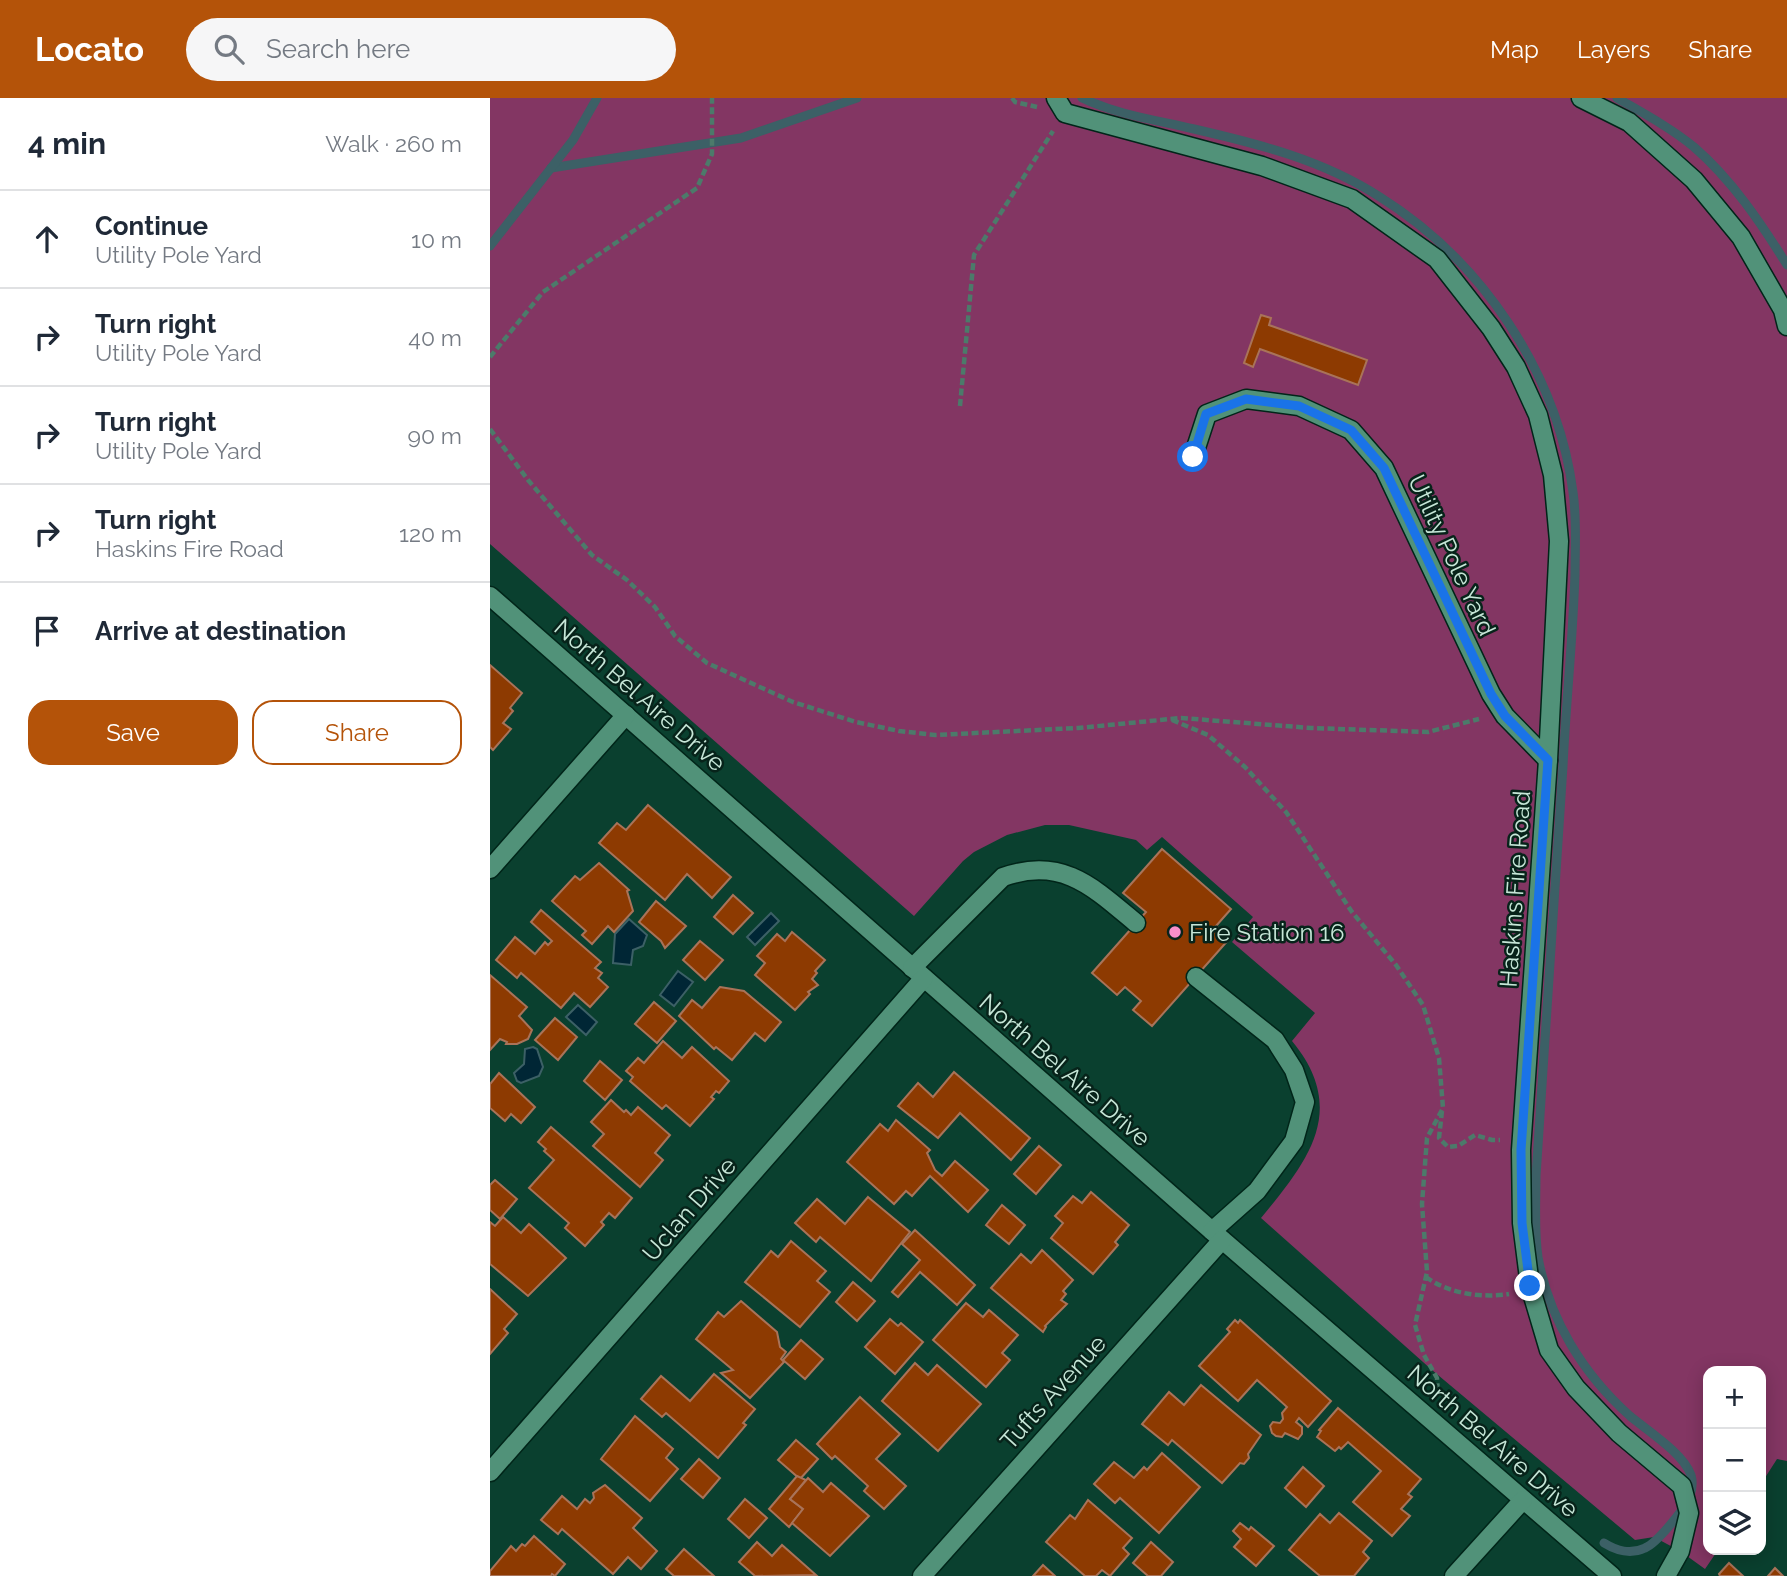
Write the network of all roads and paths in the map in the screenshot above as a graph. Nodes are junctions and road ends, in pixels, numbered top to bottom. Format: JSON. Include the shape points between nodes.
{"nodes":[{"id":1,"x":712,"y":98,"type":"edge"},
{"id":2,"x":1581,"y":98,"type":"edge"},
{"id":3,"x":1061,"y":106,"type":"edge"},
{"id":4,"x":1787,"y":326,"type":"edge"},
{"id":5,"x":490,"y":357,"type":"edge"},
{"id":6,"x":960,"y":406,"type":"dead end"},
{"id":7,"x":490,"y":429,"type":"edge"},
{"id":8,"x":1193,"y":457,"type":"dead end"},
{"id":9,"x":490,"y":596,"type":"edge"},
{"id":10,"x":626,"y":715,"type":"junction"},
{"id":11,"x":1505,"y":716,"type":"junction"},
{"id":12,"x":1171,"y":719,"type":"junction"},
{"id":13,"x":1548,"y":760,"type":"junction"},
{"id":14,"x":490,"y":869,"type":"edge"},
{"id":15,"x":1136,"y":923,"type":"dead end"},
{"id":16,"x":918,"y":973,"type":"junction"},
{"id":17,"x":1196,"y":977,"type":"dead end"},
{"id":18,"x":1443,"y":1108,"type":"junction"},
{"id":19,"x":1522,"y":1140,"type":"junction"},
{"id":20,"x":1217,"y":1236,"type":"junction"},
{"id":21,"x":1426,"y":1277,"type":"junction"},
{"id":22,"x":1530,"y":1286,"type":"junction"},
{"id":23,"x":1440,"y":1428,"type":"junction"},
{"id":24,"x":490,"y":1472,"type":"edge"},
{"id":25,"x":1523,"y":1500,"type":"junction"},
{"id":26,"x":922,"y":1576,"type":"edge"},
{"id":27,"x":1454,"y":1576,"type":"edge"},
{"id":28,"x":1612,"y":1576,"type":"edge"},
{"id":29,"x":1666,"y":1576,"type":"edge"}],
"edges":[{"from":1,"to":5,"type":"path","via":[[712,154],[697,188],[543,292]]},
{"from":2,"to":4,"type":"street","via":[[1629,122],[1694,180],[1741,237],[1783,310]]},
{"from":3,"to":6,"type":"path","via":[[974,255]]},
{"from":3,"to":13,"type":"street","name":"Haskins Fire Road","via":[[1262,166],[1352,199],[1437,259],[1491,328],[1538,415],[1553,475],[1559,541]]},
{"from":7,"to":12,"type":"path","via":[[592,555],[646,598],[675,636],[707,663],[793,702],[856,722],[934,735],[1078,729]]},
{"from":8,"to":11,"type":"street","name":"Utility Pole Yard","via":[[1206,414],[1246,399],[1299,406],[1351,430],[1384,468]]},
{"from":9,"to":10,"type":"street","name":"North Bel Aire Drive"},
{"from":10,"to":14,"type":"street"},
{"from":10,"to":16,"type":"street","name":"North Bel Aire Drive"},
{"from":11,"to":12,"type":"path","via":[[1428,732]]},
{"from":11,"to":13,"type":"street","name":"Utility Pole Yard"},
{"from":12,"to":18,"type":"path","via":[[1208,735],[1245,767],[1286,812],[1352,912],[1396,965],[1423,1005],[1439,1058]]},
{"from":13,"to":19,"type":"street","name":"Haskins Fire Road"},
{"from":15,"to":16,"type":"street","name":"Uclan Drive","via":[[1093,887],[1064,874],[1023,870],[1003,877]]},
{"from":16,"to":20,"type":"street","name":"North Bel Aire Drive"},
{"from":16,"to":24,"type":"street","name":"Uclan Drive"},
{"from":17,"to":20,"type":"street","name":"Tufts Avenue","via":[[1275,1040],[1294,1070],[1305,1102],[1294,1141]]},
{"from":18,"to":19,"type":"path","via":[[1439,1138],[1448,1147],[1475,1135]]},
{"from":18,"to":21,"type":"path","via":[[1427,1138],[1422,1204]]},
{"from":19,"to":22,"type":"street","name":"Haskins Fire Road","via":[[1522,1223]]},
{"from":20,"to":23,"type":"street","name":"North Bel Aire Drive"},
{"from":20,"to":26,"type":"street","name":"Tufts Avenue"},
{"from":21,"to":22,"type":"path","via":[[1438,1286],[1469,1294],[1507,1294]]},
{"from":21,"to":23,"type":"path","via":[[1415,1325],[1437,1378]]},
{"from":22,"to":29,"type":"street","name":"Haskins Fire Road","via":[[1549,1350],[1576,1388],[1619,1433],[1682,1486],[1689,1513],[1680,1551]]},
{"from":23,"to":25,"type":"street","name":"North Bel Aire Drive"},
{"from":25,"to":27,"type":"street"},
{"from":25,"to":28,"type":"street","name":"North Bel Aire Drive"}]}
